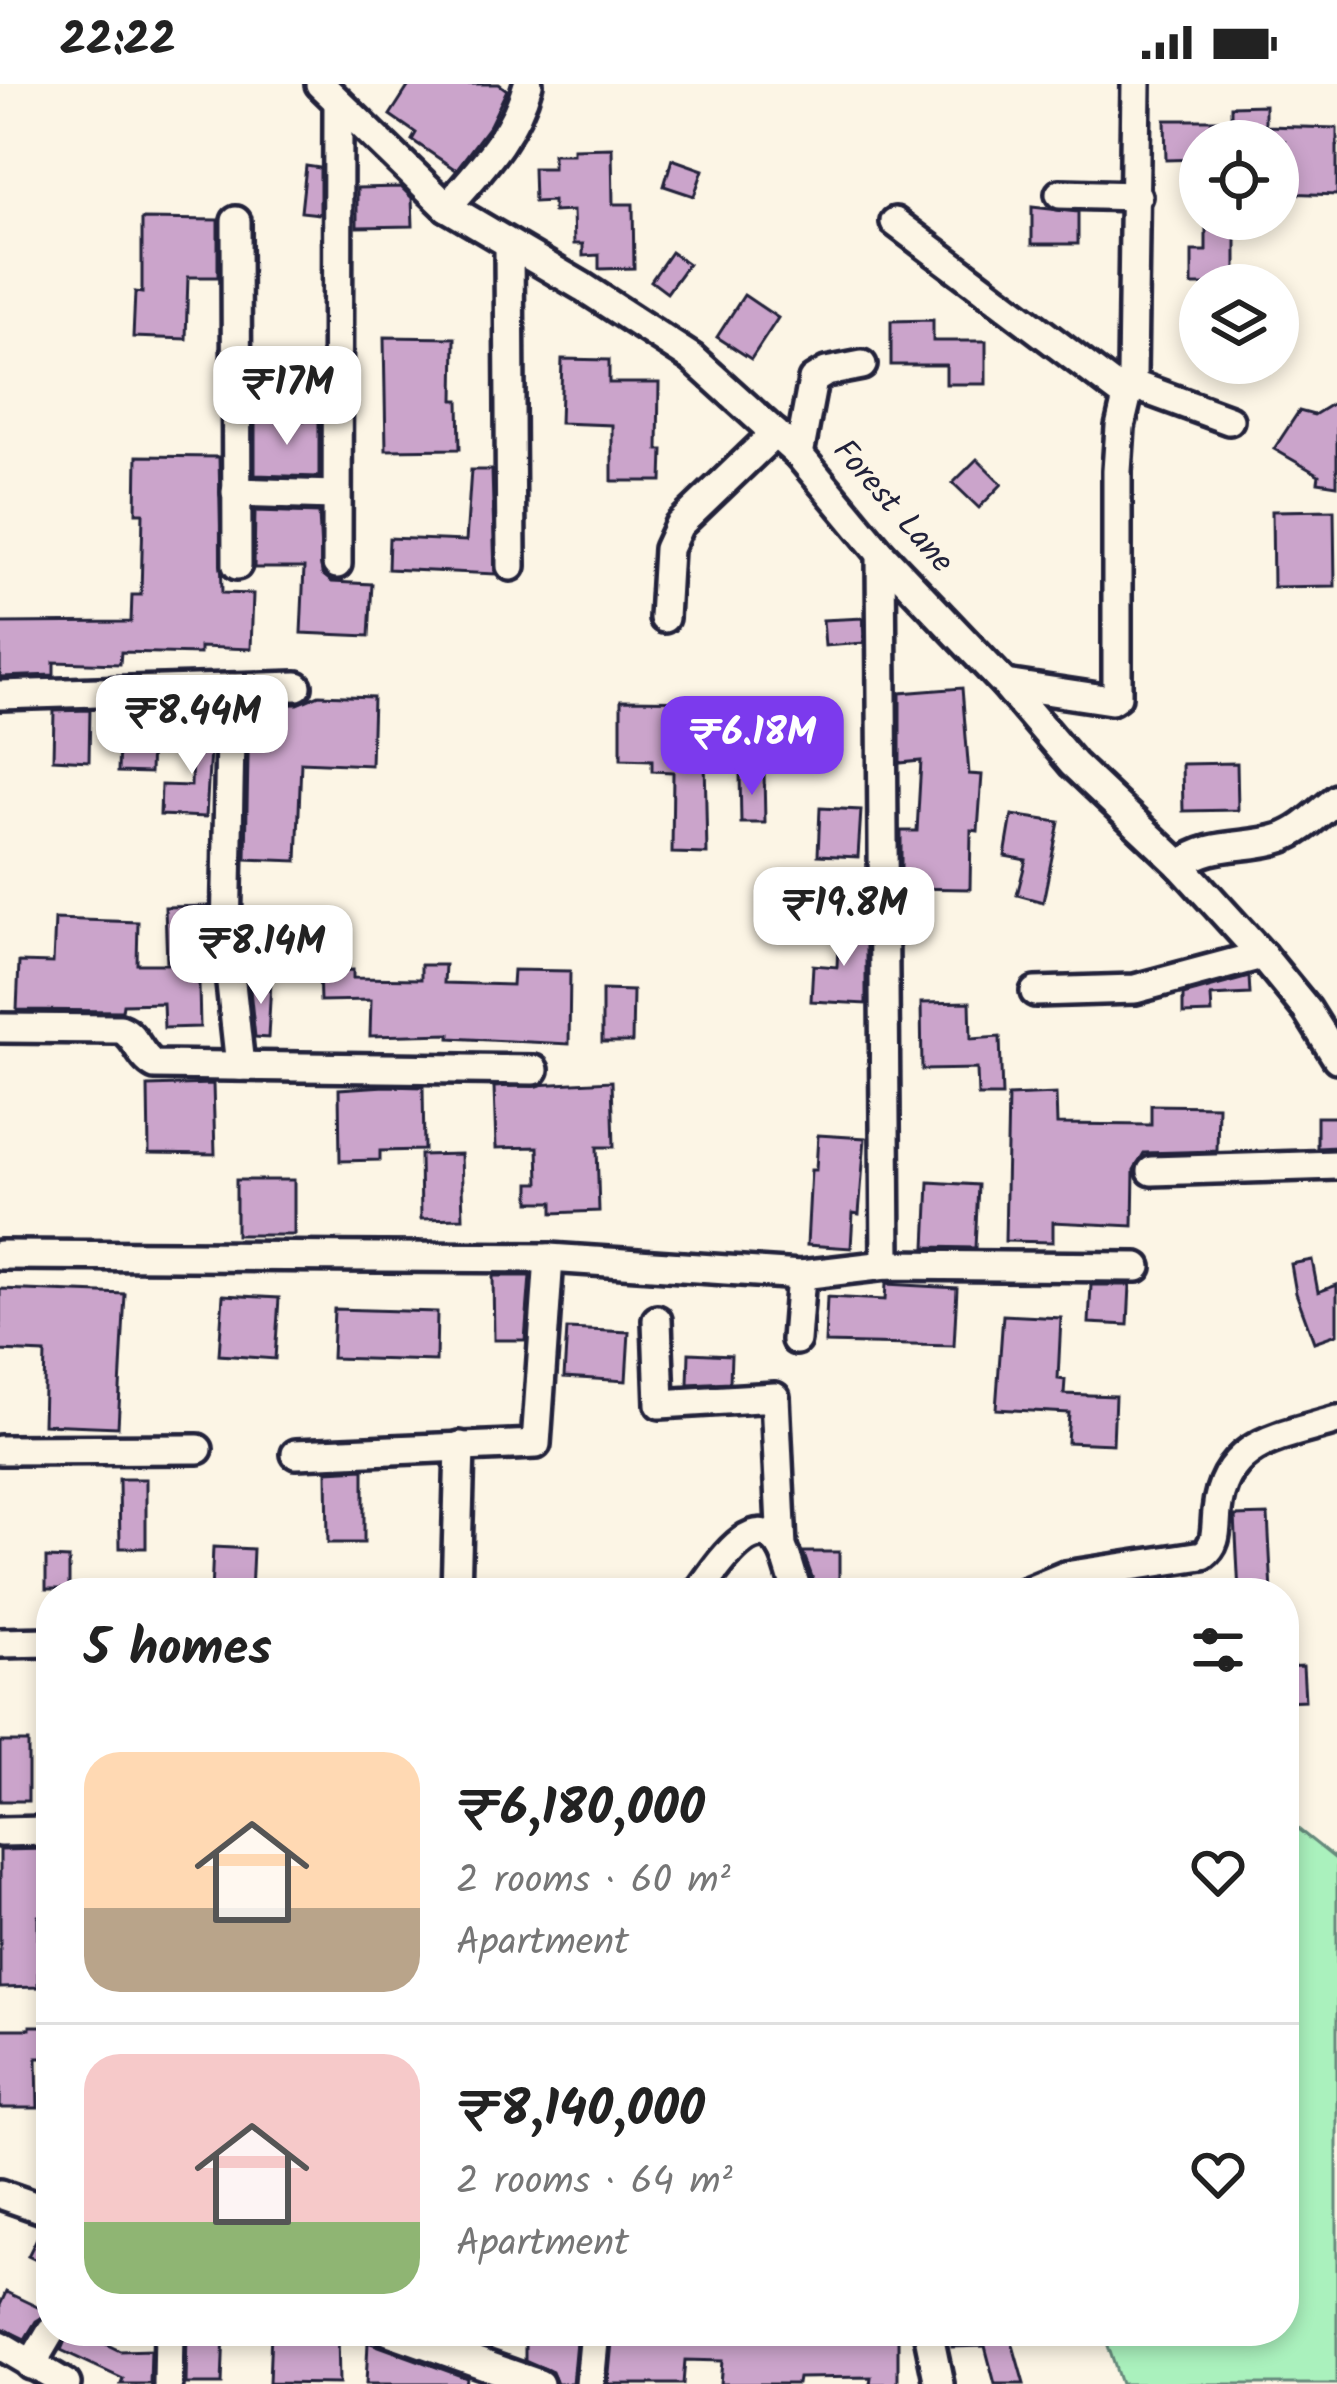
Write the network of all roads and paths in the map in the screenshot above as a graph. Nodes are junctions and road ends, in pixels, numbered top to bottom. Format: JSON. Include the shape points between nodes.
{"nodes":[{"id":1,"x":528,"y":84,"type":"edge"},
{"id":2,"x":1136,"y":84,"type":"edge"},
{"id":3,"x":329,"y":93,"type":"edge"},
{"id":4,"x":1060,"y":194,"type":"dead end"},
{"id":5,"x":1137,"y":196,"type":"junction"},
{"id":6,"x":447,"y":208,"type":"junction"},
{"id":7,"x":236,"y":221,"type":"dead end"},
{"id":8,"x":895,"y":223,"type":"dead end"},
{"id":9,"x":509,"y":246,"type":"junction"},
{"id":10,"x":862,"y":365,"type":"dead end"},
{"id":11,"x":1129,"y":390,"type":"junction"},
{"id":12,"x":1228,"y":421,"type":"dead end"},
{"id":13,"x":775,"y":433,"type":"junction"},
{"id":14,"x":799,"y":455,"type":"junction"},
{"id":15,"x":236,"y":492,"type":"junction"},
{"id":16,"x":335,"y":495,"type":"junction"},
{"id":17,"x":881,"y":554,"type":"junction"},
{"id":18,"x":337,"y":564,"type":"dead end"},
{"id":19,"x":237,"y":566,"type":"dead end"},
{"id":20,"x":511,"y":566,"type":"dead end"},
{"id":21,"x":664,"y":618,"type":"dead end"},
{"id":22,"x":1005,"y":684,"type":"junction"},
{"id":23,"x":297,"y":686,"type":"dead end"},
{"id":24,"x":231,"y":688,"type":"junction"},
{"id":25,"x":0,"y":695,"type":"edge"},
{"id":26,"x":1337,"y":799,"type":"edge"},
{"id":27,"x":1180,"y":865,"type":"junction"},
{"id":28,"x":1262,"y":955,"type":"junction"},
{"id":29,"x":1035,"y":992,"type":"dead end"},
{"id":30,"x":0,"y":1028,"type":"edge"},
{"id":31,"x":1337,"y":1058,"type":"edge"},
{"id":32,"x":240,"y":1066,"type":"junction"},
{"id":33,"x":535,"y":1070,"type":"dead end"},
{"id":34,"x":1337,"y":1165,"type":"edge"},
{"id":35,"x":1152,"y":1172,"type":"dead end"},
{"id":36,"x":0,"y":1255,"type":"edge"},
{"id":37,"x":548,"y":1258,"type":"junction"},
{"id":38,"x":886,"y":1265,"type":"junction"},
{"id":39,"x":1137,"y":1267,"type":"dead end"},
{"id":40,"x":801,"y":1275,"type":"junction"},
{"id":41,"x":657,"y":1320,"type":"dead end"},
{"id":42,"x":796,"y":1340,"type":"dead end"},
{"id":43,"x":1337,"y":1420,"type":"edge"},
{"id":44,"x":460,"y":1446,"type":"junction"},
{"id":45,"x":198,"y":1449,"type":"dead end"},
{"id":46,"x":0,"y":1450,"type":"edge"},
{"id":47,"x":296,"y":1454,"type":"dead end"},
{"id":48,"x":782,"y":1548,"type":"junction"},
{"id":49,"x":456,"y":1578,"type":"edge"},
{"id":50,"x":710,"y":1578,"type":"edge"},
{"id":51,"x":793,"y":1578,"type":"edge"},
{"id":52,"x":1060,"y":1578,"type":"edge"},
{"id":53,"x":0,"y":1642,"type":"edge"},
{"id":54,"x":36,"y":1642,"type":"edge"},
{"id":55,"x":36,"y":1831,"type":"edge"},
{"id":56,"x":0,"y":1832,"type":"edge"},
{"id":57,"x":0,"y":2194,"type":"edge"},
{"id":58,"x":36,"y":2207,"type":"edge"},
{"id":59,"x":0,"y":2345,"type":"edge"},
{"id":60,"x":42,"y":2346,"type":"edge"},
{"id":61,"x":169,"y":2346,"type":"edge"},
{"id":62,"x":431,"y":2346,"type":"edge"},
{"id":63,"x":594,"y":2346,"type":"edge"},
{"id":64,"x":931,"y":2346,"type":"edge"},
{"id":65,"x":31,"y":2365,"type":"junction"},
{"id":66,"x":66,"y":2384,"type":"edge"},
{"id":67,"x":168,"y":2384,"type":"edge"},
{"id":68,"x":539,"y":2384,"type":"edge"},
{"id":69,"x":590,"y":2384,"type":"edge"},
{"id":70,"x":939,"y":2384,"type":"edge"}],
"edges":[{"from":1,"to":6,"type":"street","via":[[508,135]]},
{"from":2,"to":5,"type":"street"},
{"from":3,"to":6,"type":"street","name":"Forest Lane"},
{"from":3,"to":16,"type":"street"},
{"from":4,"to":5,"type":"street"},
{"from":5,"to":11,"type":"street"},
{"from":6,"to":9,"type":"street","name":"Forest Lane"},
{"from":7,"to":15,"type":"street"},
{"from":8,"to":11,"type":"street"},
{"from":9,"to":13,"type":"street","name":"Forest Lane","via":[[692,358]]},
{"from":9,"to":20,"type":"street"},
{"from":10,"to":14,"type":"street","via":[[812,380]]},
{"from":11,"to":12,"type":"street"},
{"from":11,"to":22,"type":"street","via":[[1118,448],[1117,696]]},
{"from":13,"to":14,"type":"street","name":"Forest Lane"},
{"from":13,"to":21,"type":"street","via":[[679,525],[668,549]]},
{"from":14,"to":17,"type":"street","name":"Forest Lane"},
{"from":15,"to":16,"type":"street"},
{"from":15,"to":19,"type":"street"},
{"from":16,"to":18,"type":"street"},
{"from":17,"to":22,"type":"street","name":"Forest Lane"},
{"from":17,"to":38,"type":"street"},
{"from":22,"to":27,"type":"street","name":"Forest Lane","via":[[1072,764]]},
{"from":23,"to":24,"type":"street"},
{"from":24,"to":25,"type":"street"},
{"from":24,"to":32,"type":"street","via":[[226,937]]},
{"from":26,"to":27,"type":"street","via":[[1294,832],[1203,849]]},
{"from":27,"to":28,"type":"street","name":"Forest Lane"},
{"from":28,"to":29,"type":"street","via":[[1135,989]]},
{"from":28,"to":31,"type":"street","name":"Forest Lane"},
{"from":30,"to":32,"type":"street","via":[[120,1029],[155,1064]]},
{"from":32,"to":33,"type":"street"},
{"from":34,"to":35,"type":"street"},
{"from":36,"to":37,"type":"street"},
{"from":37,"to":40,"type":"street"},
{"from":37,"to":44,"type":"street","via":[[538,1441]]},
{"from":38,"to":39,"type":"street"},
{"from":38,"to":40,"type":"street"},
{"from":40,"to":42,"type":"street"},
{"from":41,"to":48,"type":"street","via":[[660,1404],[775,1397]]},
{"from":43,"to":52,"type":"street","via":[[1283,1435],[1235,1462],[1220,1492],[1214,1543],[1203,1555]]},
{"from":44,"to":47,"type":"street"},
{"from":44,"to":49,"type":"street"},
{"from":45,"to":46,"type":"street"},
{"from":48,"to":50,"type":"street","via":[[757,1535],[741,1539]]},
{"from":48,"to":51,"type":"street"},
{"from":53,"to":54,"type":"street"},
{"from":55,"to":56,"type":"street"},
{"from":57,"to":58,"type":"street"},
{"from":59,"to":65,"type":"street"},
{"from":60,"to":65,"type":"street"},
{"from":61,"to":67,"type":"street"},
{"from":62,"to":68,"type":"street"},
{"from":63,"to":69,"type":"street"},
{"from":64,"to":70,"type":"street"},
{"from":65,"to":66,"type":"street"}]}
